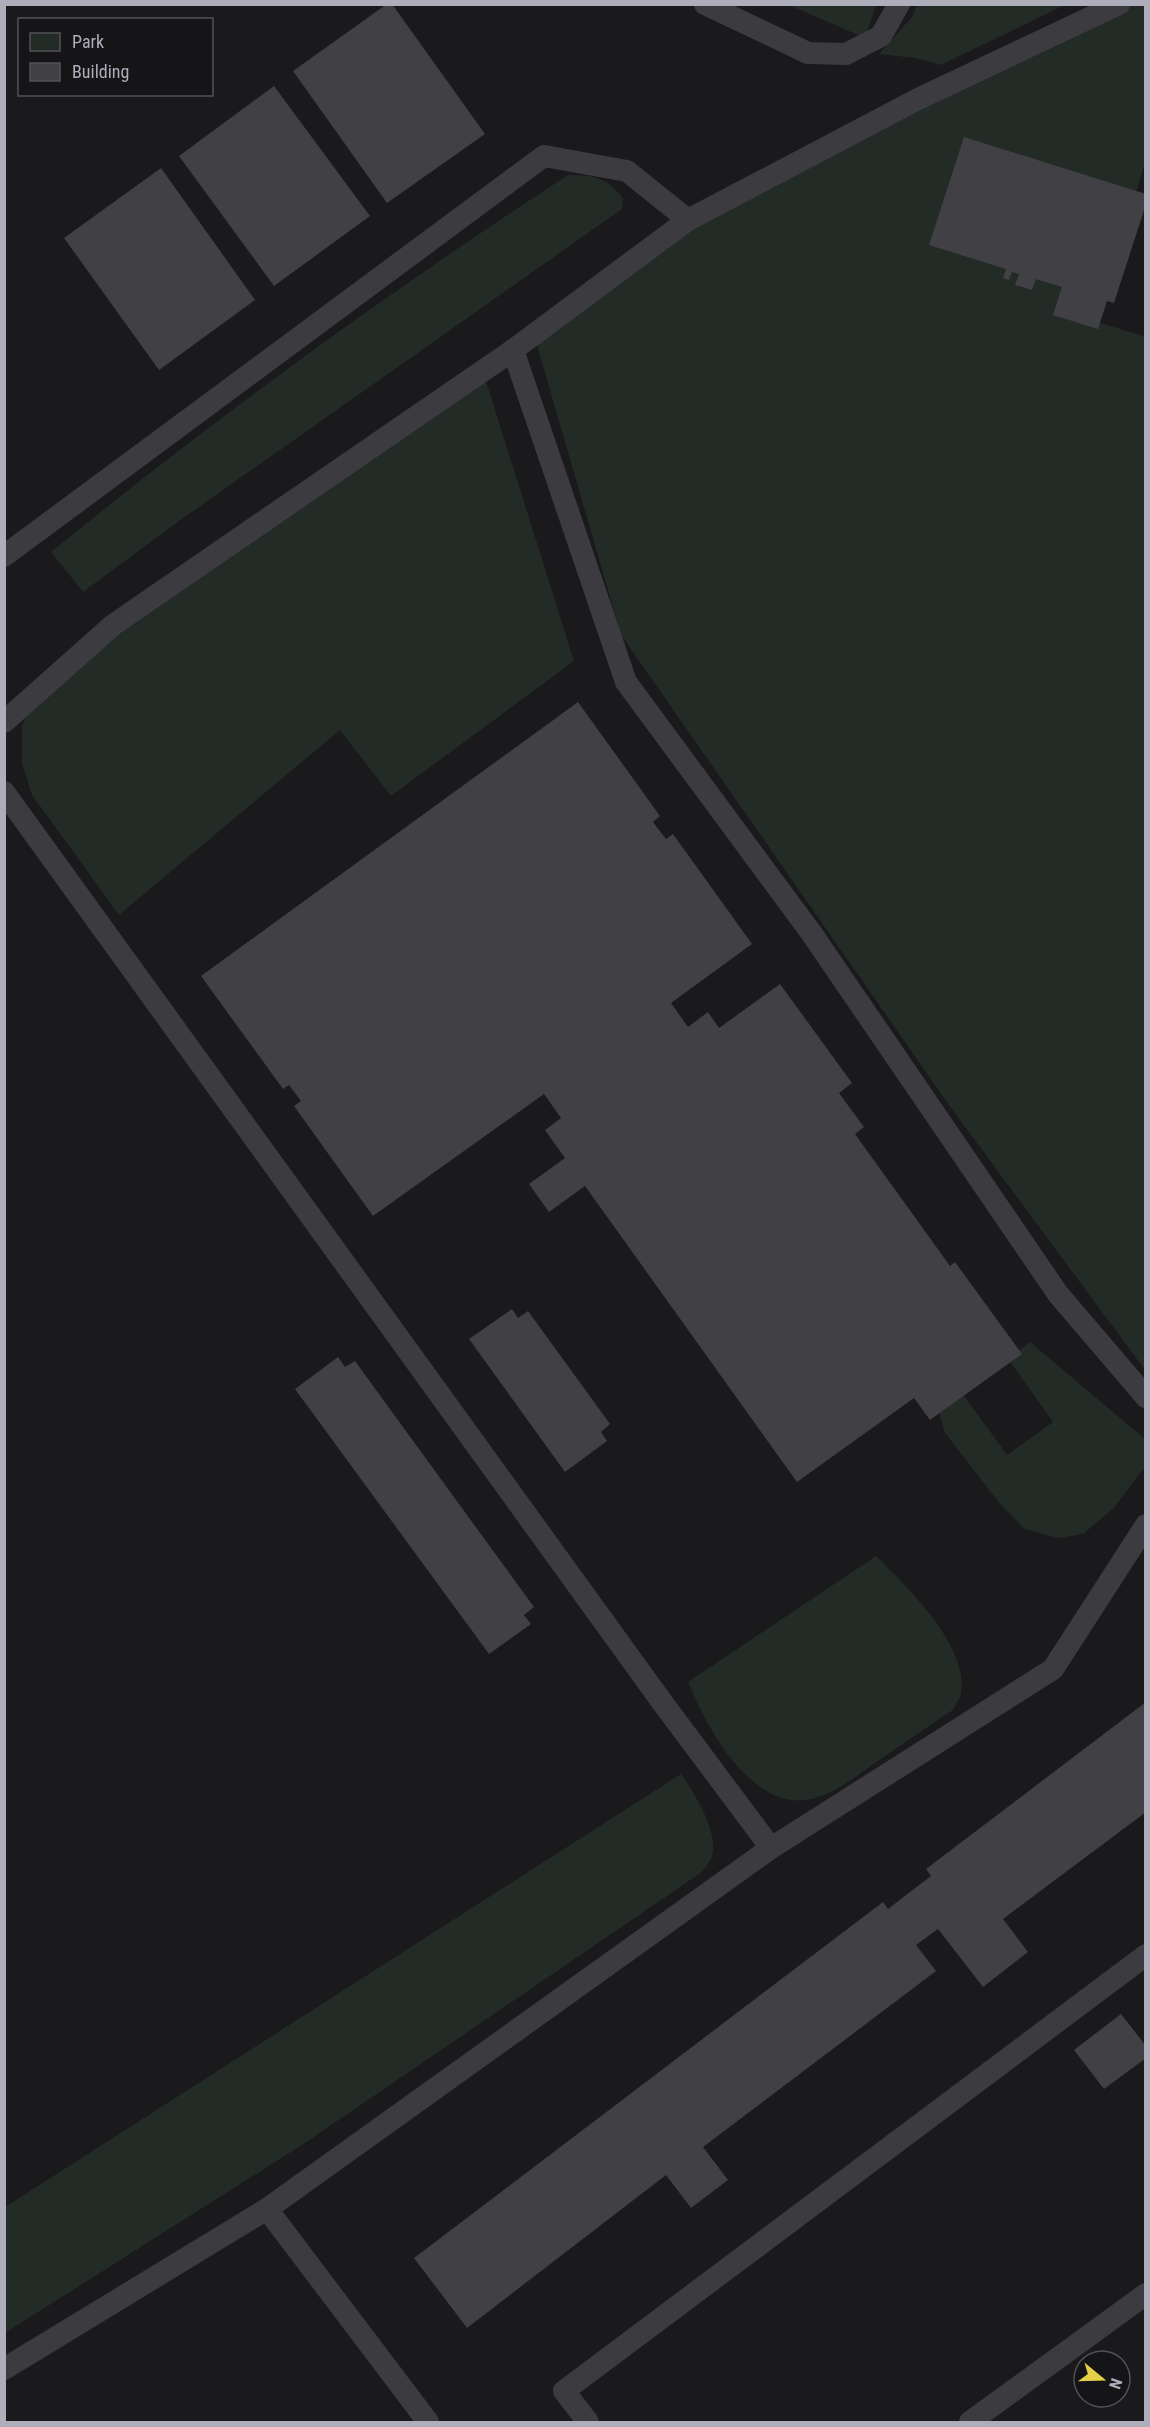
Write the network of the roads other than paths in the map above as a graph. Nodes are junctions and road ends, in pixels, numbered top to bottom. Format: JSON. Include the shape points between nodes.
{"nodes":[{"id":1,"x":705,"y":4,"type":"edge"},
{"id":2,"x":899,"y":4,"type":"edge"},
{"id":3,"x":1119,"y":4,"type":"edge"},
{"id":4,"x":688,"y":220,"type":"junction"},
{"id":5,"x":513,"y":350,"type":"junction"},
{"id":6,"x":4,"y":556,"type":"edge"},
{"id":7,"x":4,"y":722,"type":"edge"},
{"id":8,"x":4,"y":792,"type":"edge"},
{"id":9,"x":1146,"y":1397,"type":"edge"},
{"id":10,"x":1146,"y":1525,"type":"edge"},
{"id":11,"x":771,"y":1848,"type":"junction"},
{"id":12,"x":1146,"y":1955,"type":"edge"},
{"id":13,"x":267,"y":2209,"type":"junction"},
{"id":14,"x":1146,"y":2294,"type":"edge"},
{"id":15,"x":4,"y":2368,"type":"edge"},
{"id":16,"x":428,"y":2422,"type":"edge"},
{"id":17,"x":588,"y":2422,"type":"edge"},
{"id":18,"x":970,"y":2422,"type":"edge"}],
"edges":[{"from":1,"to":2,"type":"lane","via":[[808,53],[846,54],[881,36]]},
{"from":3,"to":4,"type":"lane","via":[[918,99]]},
{"from":4,"to":5,"type":"lane"},
{"from":4,"to":6,"type":"lane","via":[[627,171],[544,156]]},
{"from":5,"to":7,"type":"lane","via":[[114,625]]},
{"from":5,"to":9,"type":"lane","via":[[626,682],[812,934],[1058,1294]]},
{"from":8,"to":11,"type":"lane"},
{"from":10,"to":11,"type":"lane","via":[[1053,1669]]},
{"from":11,"to":13,"type":"lane"},
{"from":12,"to":17,"type":"lane","via":[[564,2391]]},
{"from":13,"to":15,"type":"lane"},
{"from":13,"to":16,"type":"lane"},
{"from":14,"to":18,"type":"lane"}]}
